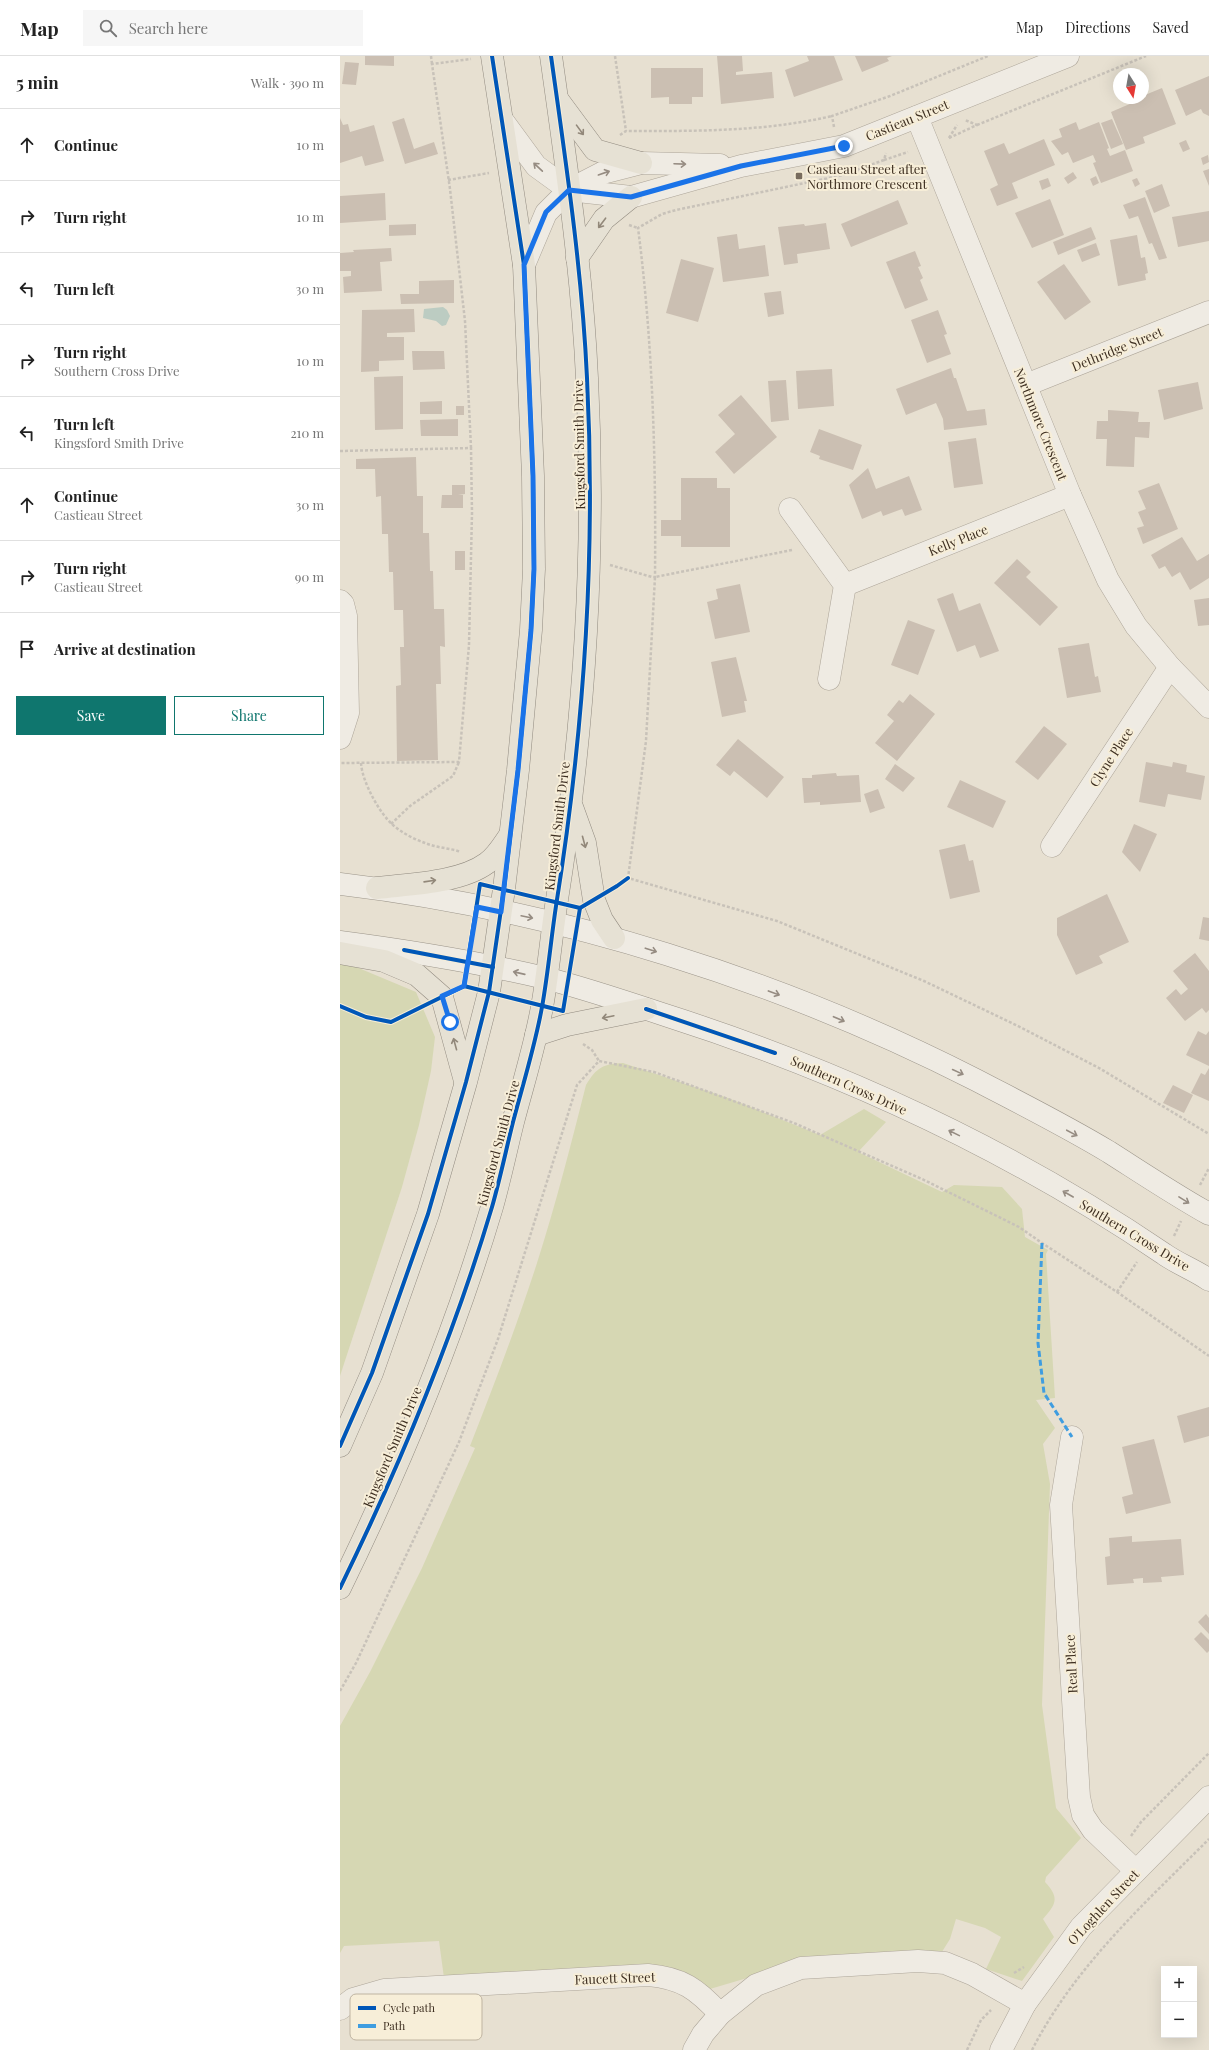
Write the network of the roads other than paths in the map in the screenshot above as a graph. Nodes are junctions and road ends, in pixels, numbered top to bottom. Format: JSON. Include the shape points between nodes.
{"nodes":[{"id":1,"x":492,"y":56,"type":"edge"},
{"id":2,"x":552,"y":56,"type":"edge"},
{"id":3,"x":1068,"y":56,"type":"edge"},
{"id":4,"x":557,"y":99,"type":"junction"},
{"id":5,"x":917,"y":116,"type":"junction"},
{"id":6,"x":502,"y":121,"type":"junction"},
{"id":7,"x":642,"y":163,"type":"junction"},
{"id":8,"x":741,"y":166,"type":"junction"},
{"id":9,"x":569,"y":190,"type":"junction"},
{"id":10,"x":631,"y":197,"type":"junction"},
{"id":11,"x":577,"y":258,"type":"junction"},
{"id":12,"x":524,"y":265,"type":"junction"},
{"id":13,"x":1209,"y":312,"type":"edge"},
{"id":14,"x":1026,"y":385,"type":"junction"},
{"id":15,"x":1070,"y":495,"type":"junction"},
{"id":16,"x":790,"y":509,"type":"dead end"},
{"id":17,"x":846,"y":586,"type":"junction"},
{"id":18,"x":340,"y":601,"type":"edge"},
{"id":19,"x":1170,"y":668,"type":"junction"},
{"id":20,"x":829,"y":679,"type":"dead end"},
{"id":21,"x":1209,"y":707,"type":"edge"},
{"id":22,"x":340,"y":738,"type":"edge"},
{"id":23,"x":571,"y":806,"type":"junction"},
{"id":24,"x":511,"y":833,"type":"junction"},
{"id":25,"x":1052,"y":846,"type":"dead end"},
{"id":26,"x":340,"y":884,"type":"edge"},
{"id":27,"x":377,"y":888,"type":"junction"},
{"id":28,"x":501,"y":912,"type":"junction"},
{"id":29,"x":554,"y":923,"type":"junction"},
{"id":30,"x":614,"y":938,"type":"junction"},
{"id":31,"x":340,"y":942,"type":"edge"},
{"id":32,"x":340,"y":953,"type":"edge"},
{"id":33,"x":493,"y":967,"type":"junction"},
{"id":34,"x":546,"y":979,"type":"junction"},
{"id":35,"x":646,"y":1009,"type":"junction"},
{"id":36,"x":536,"y":1035,"type":"junction"},
{"id":37,"x":466,"y":1082,"type":"junction"},
{"id":38,"x":1209,"y":1214,"type":"edge"},
{"id":39,"x":1209,"y":1280,"type":"edge"},
{"id":40,"x":1072,"y":1437,"type":"dead end"},
{"id":41,"x":340,"y":1446,"type":"edge"},
{"id":42,"x":340,"y":1588,"type":"edge"},
{"id":43,"x":1209,"y":1797,"type":"edge"},
{"id":44,"x":1136,"y":1871,"type":"junction"},
{"id":45,"x":370,"y":1994,"type":"edge"},
{"id":46,"x":350,"y":2001,"type":"edge"},
{"id":47,"x":1024,"y":2004,"type":"junction"},
{"id":48,"x":340,"y":2009,"type":"edge"},
{"id":49,"x":720,"y":2014,"type":"junction"},
{"id":50,"x":694,"y":2050,"type":"edge"},
{"id":51,"x":1001,"y":2050,"type":"edge"}],
"edges":[{"from":1,"to":6,"type":"main road"},
{"from":2,"to":4,"type":"main road","name":"Kingsford Smith Drive"},
{"from":3,"to":5,"type":"street","name":"Castieau Street"},
{"from":4,"to":7,"type":"main road","one_way":true,"via":[[595,150]]},
{"from":4,"to":9,"type":"main road","name":"Kingsford Smith Drive"},
{"from":5,"to":8,"type":"street","name":"Castieau Street","via":[[844,146]]},
{"from":5,"to":14,"type":"street","name":"Northmore Crescent"},
{"from":9,"to":6,"type":"street","name":"Castieau Street","one_way":true,"via":[[536,166]]},
{"from":6,"to":12,"type":"main road"},
{"from":7,"to":8,"type":"street","name":"Castieau Street","one_way":true},
{"from":9,"to":7,"type":"street","name":"Castieau Street","one_way":true,"via":[[602,173]]},
{"from":8,"to":10,"type":"street","name":"Castieau Street"},
{"from":9,"to":10,"type":"street","name":"Castieau Street"},
{"from":9,"to":11,"type":"main road","name":"Kingsford Smith Drive"},
{"from":9,"to":12,"type":"street","name":"Castieau Street","via":[[546,212]]},
{"from":10,"to":11,"type":"main road","one_way":true,"via":[[604,219]]},
{"from":11,"to":23,"type":"main road","name":"Kingsford Smith Drive","via":[[587,376],[590,559],[588,616]]},
{"from":12,"to":24,"type":"main road","via":[[533,476],[534,569],[531,630]]},
{"from":13,"to":14,"type":"street","name":"Dethridge Street"},
{"from":14,"to":15,"type":"street","name":"Northmore Crescent"},
{"from":15,"to":17,"type":"street","name":"Kelly Place"},
{"from":15,"to":19,"type":"street","name":"Northmore Crescent","via":[[1108,580],[1136,626]]},
{"from":16,"to":17,"type":"street"},
{"from":17,"to":20,"type":"street"},
{"from":18,"to":22,"type":"street","via":[[346,616],[348,713]]},
{"from":19,"to":21,"type":"street","name":"Northmore Crescent"},
{"from":19,"to":25,"type":"street","name":"Clyne Place"},
{"from":23,"to":29,"type":"main road","name":"Kingsford Smith Drive"},
{"from":23,"to":30,"type":"main road","one_way":true,"via":[[585,843],[594,900],[602,920]]},
{"from":27,"to":24,"type":"main road","one_way":true,"via":[[446,879],[474,871],[497,855]]},
{"from":24,"to":28,"type":"main road"},
{"from":26,"to":27,"type":"street"},
{"from":27,"to":28,"type":"street"},
{"from":28,"to":29,"type":"street","one_way":true},
{"from":28,"to":33,"type":"main road"},
{"from":29,"to":30,"type":"street"},
{"from":29,"to":34,"type":"main road","name":"Kingsford Smith Drive"},
{"from":30,"to":38,"type":"street","one_way":true,"via":[[803,1003],[896,1043],[975,1080],[1106,1151]]},
{"from":31,"to":33,"type":"street","name":"Southern Cross Drive","via":[[404,950]]},
{"from":37,"to":32,"type":"main road","one_way":true,"via":[[442,996],[417,975],[384,961]]},
{"from":34,"to":33,"type":"street","name":"Southern Cross Drive","one_way":true},
{"from":33,"to":37,"type":"main road"},
{"from":34,"to":35,"type":"street","name":"Southern Cross Drive"},
{"from":34,"to":36,"type":"main road","name":"Kingsford Smith Drive"},
{"from":35,"to":36,"type":"main road","one_way":true,"via":[[567,1025]]},
{"from":39,"to":35,"type":"street","name":"Southern Cross Drive","one_way":true,"via":[[1023,1168],[910,1112],[775,1053]]},
{"from":36,"to":42,"type":"main road","name":"Kingsford Smith Drive","via":[[492,1204],[468,1280],[416,1421],[370,1527]]},
{"from":37,"to":41,"type":"main road","via":[[425,1221],[372,1373]]},
{"from":40,"to":44,"type":"street","name":"Real Place","via":[[1062,1505],[1079,1798],[1083,1815],[1093,1830]]},
{"from":43,"to":44,"type":"street","name":"O'Loghlen Street"},
{"from":44,"to":47,"type":"street","name":"O'Loghlen Street","via":[[1081,1927]]},
{"from":45,"to":49,"type":"street","name":"Faucett Street","via":[[384,1990],[648,1975],[668,1977],[686,1984],[705,1998]]},
{"from":46,"to":48,"type":"street","name":"Faucett Street"},
{"from":47,"to":49,"type":"street","via":[[972,1974],[945,1963],[918,1961],[801,1968],[756,1984]]},
{"from":47,"to":51,"type":"street","name":"O'Loghlen Street"},
{"from":49,"to":50,"type":"street","via":[[703,2034]]}]}
